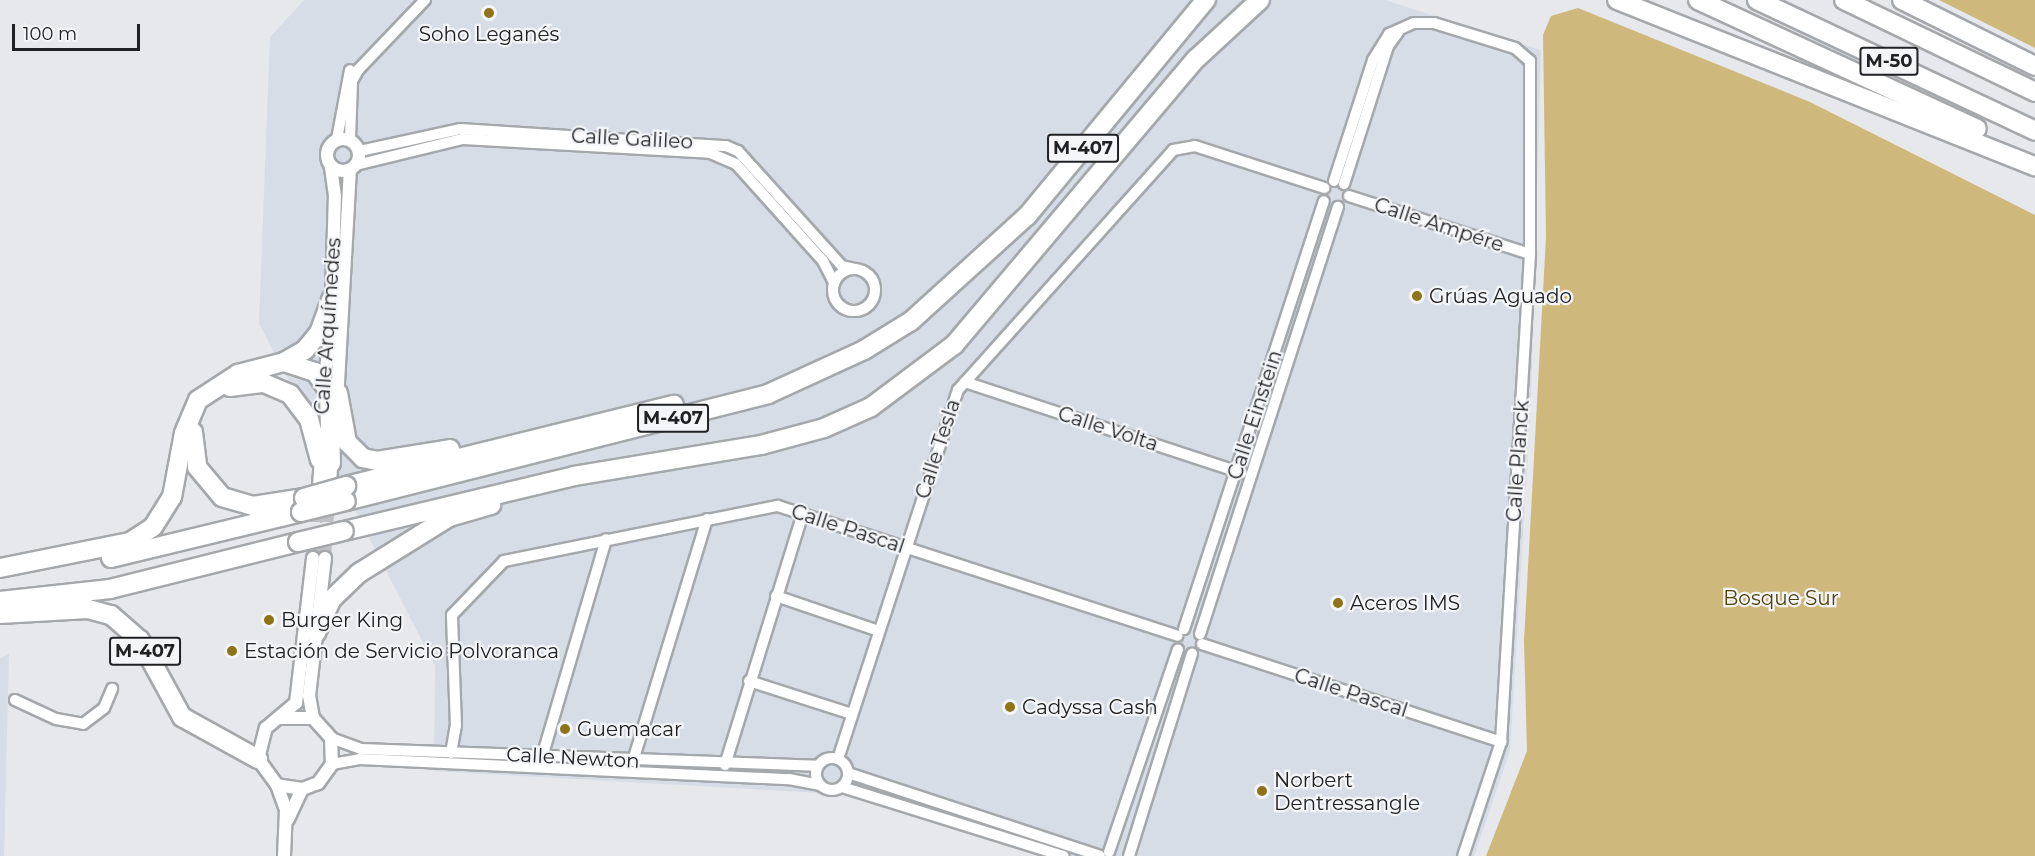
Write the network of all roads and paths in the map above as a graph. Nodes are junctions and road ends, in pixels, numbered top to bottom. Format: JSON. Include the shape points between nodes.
{"nodes":[{"id":1,"x":416,"y":0,"type":"edge"},
{"id":2,"x":425,"y":0,"type":"edge"},
{"id":3,"x":1197,"y":0,"type":"edge"},
{"id":4,"x":1206,"y":0,"type":"edge"},
{"id":5,"x":1260,"y":0,"type":"edge"},
{"id":6,"x":1270,"y":0,"type":"edge"},
{"id":7,"x":1617,"y":0,"type":"edge"},
{"id":8,"x":1698,"y":0,"type":"edge"},
{"id":9,"x":1757,"y":0,"type":"edge"},
{"id":10,"x":1844,"y":0,"type":"edge"},
{"id":11,"x":1902,"y":0,"type":"edge"},
{"id":12,"x":1237,"y":23,"type":"junction"},
{"id":13,"x":1182,"y":29,"type":"junction"},
{"id":14,"x":2035,"y":66,"type":"edge"},
{"id":15,"x":2035,"y":92,"type":"edge"},
{"id":16,"x":2035,"y":131,"type":"edge"},
{"id":17,"x":337,"y":139,"type":"junction"},
{"id":18,"x":350,"y":140,"type":"junction"},
{"id":19,"x":360,"y":151,"type":"junction"},
{"id":20,"x":2035,"y":160,"type":"edge"},
{"id":21,"x":331,"y":166,"type":"junction"},
{"id":22,"x":2035,"y":166,"type":"edge"},
{"id":23,"x":353,"y":167,"type":"junction"},
{"id":24,"x":1339,"y":182,"type":"junction"},
{"id":25,"x":1324,"y":188,"type":"junction"},
{"id":26,"x":1349,"y":196,"type":"junction"},
{"id":27,"x":1324,"y":201,"type":"junction"},
{"id":28,"x":1338,"y":207,"type":"junction"},
{"id":29,"x":1530,"y":254,"type":"junction"},
{"id":30,"x":855,"y":269,"type":"junction"},
{"id":31,"x":970,"y":271,"type":"junction"},
{"id":32,"x":834,"y":283,"type":"junction"},
{"id":33,"x":332,"y":298,"type":"junction"},
{"id":34,"x":284,"y":362,"type":"junction"},
{"id":35,"x":965,"y":382,"type":"junction"},
{"id":36,"x":331,"y":385,"type":"junction"},
{"id":37,"x":544,"y":438,"type":"junction"},
{"id":38,"x":326,"y":464,"type":"junction"},
{"id":39,"x":1237,"y":471,"type":"junction"},
{"id":40,"x":574,"y":476,"type":"junction"},
{"id":41,"x":1250,"y":476,"type":"junction"},
{"id":42,"x":335,"y":489,"type":"junction"},
{"id":43,"x":303,"y":505,"type":"junction"},
{"id":44,"x":274,"y":506,"type":"junction"},
{"id":45,"x":803,"y":513,"type":"junction"},
{"id":46,"x":707,"y":519,"type":"junction"},
{"id":47,"x":606,"y":539,"type":"junction"},
{"id":48,"x":130,"y":542,"type":"junction"},
{"id":49,"x":906,"y":548,"type":"junction"},
{"id":50,"x":0,"y":568,"type":"edge"},
{"id":51,"x":776,"y":596,"type":"junction"},
{"id":52,"x":0,"y":601,"type":"edge"},
{"id":53,"x":0,"y":614,"type":"edge"},
{"id":54,"x":879,"y":631,"type":"junction"},
{"id":55,"x":1180,"y":632,"type":"junction"},
{"id":56,"x":316,"y":633,"type":"junction"},
{"id":57,"x":1201,"y":639,"type":"junction"},
{"id":58,"x":1178,"y":649,"type":"junction"},
{"id":59,"x":1192,"y":654,"type":"junction"},
{"id":60,"x":749,"y":681,"type":"junction"},
{"id":61,"x":112,"y":689,"type":"dead end"},
{"id":62,"x":15,"y":700,"type":"dead end"},
{"id":63,"x":852,"y":714,"type":"junction"},
{"id":64,"x":278,"y":718,"type":"junction"},
{"id":65,"x":313,"y":718,"type":"junction"},
{"id":66,"x":331,"y":738,"type":"junction"},
{"id":67,"x":1501,"y":742,"type":"junction"},
{"id":68,"x":451,"y":753,"type":"junction"},
{"id":69,"x":542,"y":757,"type":"junction"},
{"id":70,"x":258,"y":759,"type":"junction"},
{"id":71,"x":838,"y":759,"type":"junction"},
{"id":72,"x":633,"y":761,"type":"junction"},
{"id":73,"x":332,"y":764,"type":"junction"},
{"id":74,"x":725,"y":765,"type":"junction"},
{"id":75,"x":817,"y":766,"type":"junction"},
{"id":76,"x":848,"y":773,"type":"junction"},
{"id":77,"x":277,"y":785,"type":"junction"},
{"id":78,"x":819,"y":785,"type":"junction"},
{"id":79,"x":842,"y":787,"type":"junction"},
{"id":80,"x":302,"y":789,"type":"junction"},
{"id":81,"x":286,"y":826,"type":"junction"},
{"id":82,"x":1104,"y":855,"type":"edge"},
{"id":83,"x":284,"y":856,"type":"edge"},
{"id":84,"x":1063,"y":856,"type":"edge"},
{"id":85,"x":1128,"y":856,"type":"edge"},
{"id":86,"x":1463,"y":856,"type":"edge"}],
"edges":[{"from":1,"to":17,"type":"street","via":[[348,72]]},
{"from":2,"to":18,"type":"street","via":[[352,81]]},
{"from":3,"to":13,"type":"highway"},
{"from":4,"to":13,"type":"highway","number":"M-407"},
{"from":5,"to":12,"type":"highway","number":"M-407"},
{"from":6,"to":12,"type":"highway"},
{"from":7,"to":22,"type":"highway"},
{"from":8,"to":20,"type":"highway"},
{"from":9,"to":16,"type":"highway","number":"M-50"},
{"from":10,"to":15,"type":"highway","number":"M-50"},
{"from":11,"to":14,"type":"highway"},
{"from":12,"to":40,"type":"highway","number":"M-407","via":[[1196,59],[954,345],[917,377],[824,428],[761,445]]},
{"from":13,"to":31,"type":"highway","number":"M-407","via":[[1027,216]]},
{"from":17,"to":18,"type":"street"},
{"from":17,"to":21,"type":"street","via":[[328,150]]},
{"from":18,"to":19,"type":"street"},
{"from":19,"to":23,"type":"street"},
{"from":19,"to":30,"type":"street","name":"Calle Galileo","via":[[460,129],[726,146],[738,151],[842,266]]},
{"from":21,"to":23,"type":"street"},
{"from":21,"to":33,"type":"street","name":"Calle Arquímedes"},
{"from":23,"to":32,"type":"street","name":"Calle Galileo","via":[[463,140],[710,153],[736,164],[823,261]]},
{"from":23,"to":36,"type":"street","name":"Calle Arquímedes"},
{"from":24,"to":25,"type":"street"},
{"from":24,"to":26,"type":"street"},
{"from":24,"to":29,"type":"street","name":"Calle Planck","via":[[1388,46],[1401,29],[1434,23],[1515,48],[1530,61]]},
{"from":25,"to":27,"type":"street"},
{"from":25,"to":35,"type":"street","name":"Calle Tesla","via":[[1185,145],[1166,158]]},
{"from":26,"to":28,"type":"street"},
{"from":26,"to":29,"type":"street","name":"Calle Ampére"},
{"from":27,"to":28,"type":"street"},
{"from":27,"to":39,"type":"street","name":"Calle Einstein"},
{"from":28,"to":41,"type":"street","name":"Calle Einstein"},
{"from":29,"to":67,"type":"street","name":"Calle Planck"},
{"from":30,"to":32,"type":"street"},
{"from":30,"to":32,"type":"street","via":[[873,280],[875,291],[868,305],[856,311],[843,308],[835,298]]},
{"from":31,"to":37,"type":"highway","number":"M-407","via":[[812,369]]},
{"from":31,"to":42,"type":"highway","number":"M-407","via":[[883,339],[819,375],[779,390]]},
{"from":33,"to":34,"type":"highway","number":"M-407","via":[[319,333],[305,350]]},
{"from":33,"to":36,"type":"street","name":"Calle Arquímedes"},
{"from":34,"to":36,"type":"highway","via":[[315,372]]},
{"from":34,"to":48,"type":"highway","number":"M-407","via":[[223,379],[198,400],[164,514]]},
{"from":35,"to":39,"type":"street","name":"Calle Volta"},
{"from":35,"to":49,"type":"street","name":"Calle Tesla","via":[[953,402]]},
{"from":36,"to":37,"type":"highway","number":"M-407","via":[[347,442],[363,458],[377,461]]},
{"from":36,"to":38,"type":"highway"},
{"from":37,"to":42,"type":"highway","number":"M-407"},
{"from":38,"to":42,"type":"street"},
{"from":38,"to":44,"type":"highway","number":"M-407","via":[[303,407],[279,388],[238,384],[210,401],[196,420],[192,444],[202,478],[231,502]]},
{"from":39,"to":41,"type":"street","name":"Calle Volta"},
{"from":39,"to":55,"type":"street","name":"Calle Einstein"},
{"from":40,"to":52,"type":"highway","number":"M-407","bridge":true,"via":[[110,589]]},
{"from":40,"to":56,"type":"highway","number":"M-407","via":[[550,489],[449,517],[409,539],[344,586]]},
{"from":41,"to":57,"type":"street","name":"Calle Einstein"},
{"from":42,"to":43,"type":"highway","number":"M-407","bridge":true},
{"from":43,"to":44,"type":"highway","number":"M-407"},
{"from":43,"to":50,"type":"highway","number":"M-407","via":[[140,553],[50,568]]},
{"from":44,"to":48,"type":"highway","number":"M-407"},
{"from":45,"to":46,"type":"street","name":"Calle Pascal","via":[[778,506]]},
{"from":45,"to":49,"type":"street","name":"Calle Pascal"},
{"from":45,"to":51,"type":"street"},
{"from":46,"to":47,"type":"street","name":"Calle Pascal"},
{"from":46,"to":72,"type":"street"},
{"from":47,"to":68,"type":"street","name":"Calle Pascal","via":[[510,557],[452,615],[456,726]]},
{"from":47,"to":69,"type":"street"},
{"from":48,"to":50,"type":"highway","number":"M-407"},
{"from":49,"to":54,"type":"street","name":"Calle Tesla"},
{"from":49,"to":55,"type":"street","name":"Calle Pascal"},
{"from":51,"to":54,"type":"street"},
{"from":51,"to":60,"type":"street"},
{"from":53,"to":70,"type":"highway","number":"M-407","via":[[88,609],[111,615],[140,640],[182,717]]},
{"from":54,"to":63,"type":"street","name":"Calle Tesla"},
{"from":55,"to":57,"type":"street","name":"Calle Pascal"},
{"from":55,"to":58,"type":"street"},
{"from":56,"to":64,"type":"street","via":[[319,558],[296,703]]},
{"from":56,"to":65,"type":"street","via":[[309,696]]},
{"from":57,"to":59,"type":"street"},
{"from":57,"to":67,"type":"street","name":"Calle Pascal"},
{"from":58,"to":59,"type":"street"},
{"from":58,"to":82,"type":"street"},
{"from":59,"to":85,"type":"street"},
{"from":60,"to":63,"type":"street"},
{"from":60,"to":74,"type":"street"},
{"from":61,"to":62,"type":"street","via":[[104,708],[83,724],[56,719]]},
{"from":63,"to":71,"type":"street","name":"Calle Tesla"},
{"from":64,"to":65,"type":"street","via":[[297,714]]},
{"from":64,"to":70,"type":"street","via":[[260,740]]},
{"from":65,"to":66,"type":"street"},
{"from":66,"to":68,"type":"street","name":"Calle Newton","via":[[361,749]]},
{"from":66,"to":73,"type":"street"},
{"from":67,"to":86,"type":"street","name":"Calle Planck"},
{"from":68,"to":69,"type":"street","name":"Calle Newton"},
{"from":69,"to":72,"type":"street","name":"Calle Newton"},
{"from":70,"to":77,"type":"street"},
{"from":71,"to":75,"type":"street"},
{"from":71,"to":76,"type":"street"},
{"from":72,"to":74,"type":"street","name":"Calle Newton"},
{"from":73,"to":78,"type":"street","name":"Calle Newton","via":[[372,759],[789,778]]},
{"from":73,"to":80,"type":"street","via":[[318,783]]},
{"from":74,"to":75,"type":"street","name":"Calle Newton"},
{"from":75,"to":78,"type":"street"},
{"from":76,"to":79,"type":"street"},
{"from":76,"to":82,"type":"street"},
{"from":77,"to":80,"type":"street"},
{"from":77,"to":81,"type":"street"},
{"from":78,"to":79,"type":"street","via":[[829,791]]},
{"from":79,"to":84,"type":"street"},
{"from":80,"to":81,"type":"street"},
{"from":81,"to":83,"type":"street"},
{"from":82,"to":85,"type":"street"}]}
